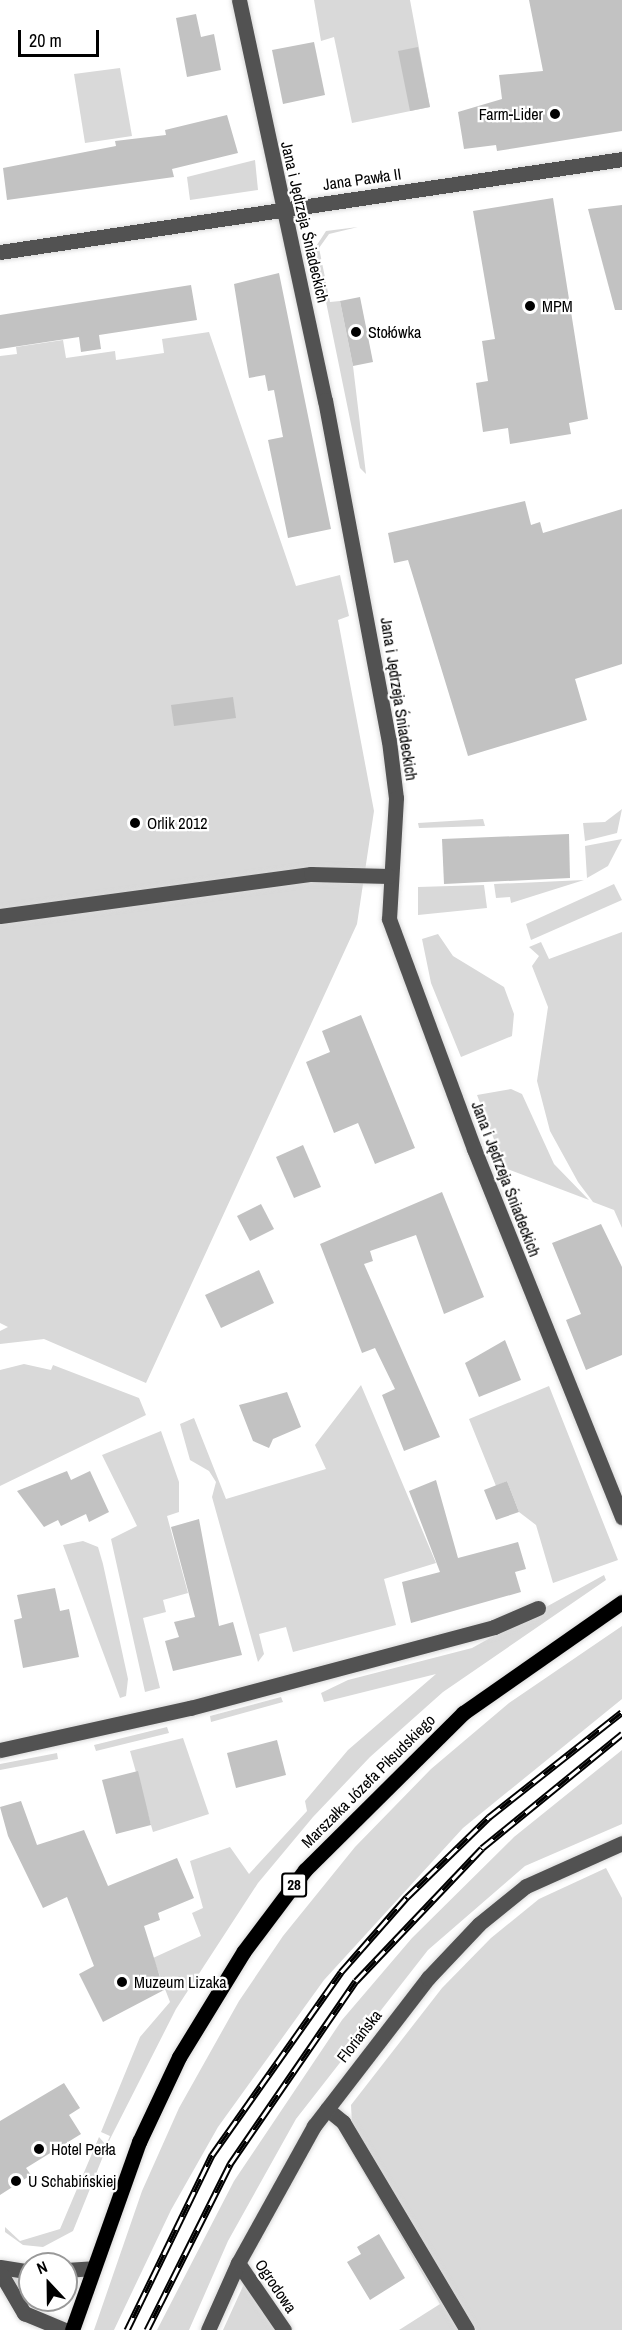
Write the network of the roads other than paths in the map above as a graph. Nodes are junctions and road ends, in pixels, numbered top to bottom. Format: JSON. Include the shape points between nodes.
{"nodes":[{"id":1,"x":239,"y":0,"type":"edge"},
{"id":2,"x":622,"y":159,"type":"edge"},
{"id":3,"x":285,"y":209,"type":"junction"},
{"id":4,"x":0,"y":252,"type":"edge"},
{"id":5,"x":389,"y":876,"type":"junction"},
{"id":6,"x":0,"y":916,"type":"edge"},
{"id":7,"x":622,"y":1517,"type":"edge"},
{"id":8,"x":622,"y":1602,"type":"edge"},
{"id":9,"x":538,"y":1608,"type":"dead end"},
{"id":10,"x":0,"y":1750,"type":"edge"},
{"id":11,"x":622,"y":1843,"type":"edge"},
{"id":12,"x":327,"y":2109,"type":"junction"},
{"id":13,"x":238,"y":2263,"type":"junction"},
{"id":14,"x":0,"y":2267,"type":"edge"},
{"id":15,"x":93,"y":2268,"type":"junction"},
{"id":16,"x":78,"y":2269,"type":"edge"},
{"id":17,"x":18,"y":2270,"type":"edge"},
{"id":18,"x":0,"y":2272,"type":"edge"},
{"id":19,"x":65,"y":2330,"type":"edge"},
{"id":20,"x":72,"y":2330,"type":"edge"},
{"id":21,"x":208,"y":2330,"type":"edge"},
{"id":22,"x":284,"y":2330,"type":"edge"},
{"id":23,"x":466,"y":2330,"type":"edge"}],
"edges":[{"from":1,"to":3,"type":"street","name":"Jana i Jędrzeja Śniadeckich"},
{"from":2,"to":3,"type":"street","name":"Jana Pawła II"},
{"from":3,"to":4,"type":"street","name":"Jana Pawła II"},
{"from":3,"to":5,"type":"street","name":"Jana i Jędrzeja Śniadeckich","via":[[393,762],[396,798]]},
{"from":5,"to":6,"type":"street","via":[[311,874]]},
{"from":5,"to":7,"type":"street","name":"Jana i Jędrzeja Śniadeckich","via":[[387,911],[399,950]]},
{"from":8,"to":15,"type":"main road","name":"Marszałka Józefa Piłsudskiego","number":"28","via":[[463,1713],[305,1870],[244,1951],[179,2057],[139,2142]]},
{"from":9,"to":10,"type":"street","via":[[494,1627],[190,1708]]},
{"from":11,"to":12,"type":"street","name":"Floriańska","via":[[541,1877],[499,1906],[428,1978]]},
{"from":12,"to":13,"type":"street","name":"Floriańska"},
{"from":12,"to":23,"type":"street","via":[[343,2122]]},
{"from":13,"to":21,"type":"street","name":"Floriańska"},
{"from":13,"to":22,"type":"street","name":"Ogrodowa"},
{"from":14,"to":17,"type":"street"},
{"from":15,"to":16,"type":"street"},
{"from":15,"to":20,"type":"main road","number":"28"},
{"from":18,"to":19,"type":"street","via":[[24,2313]]}]}
